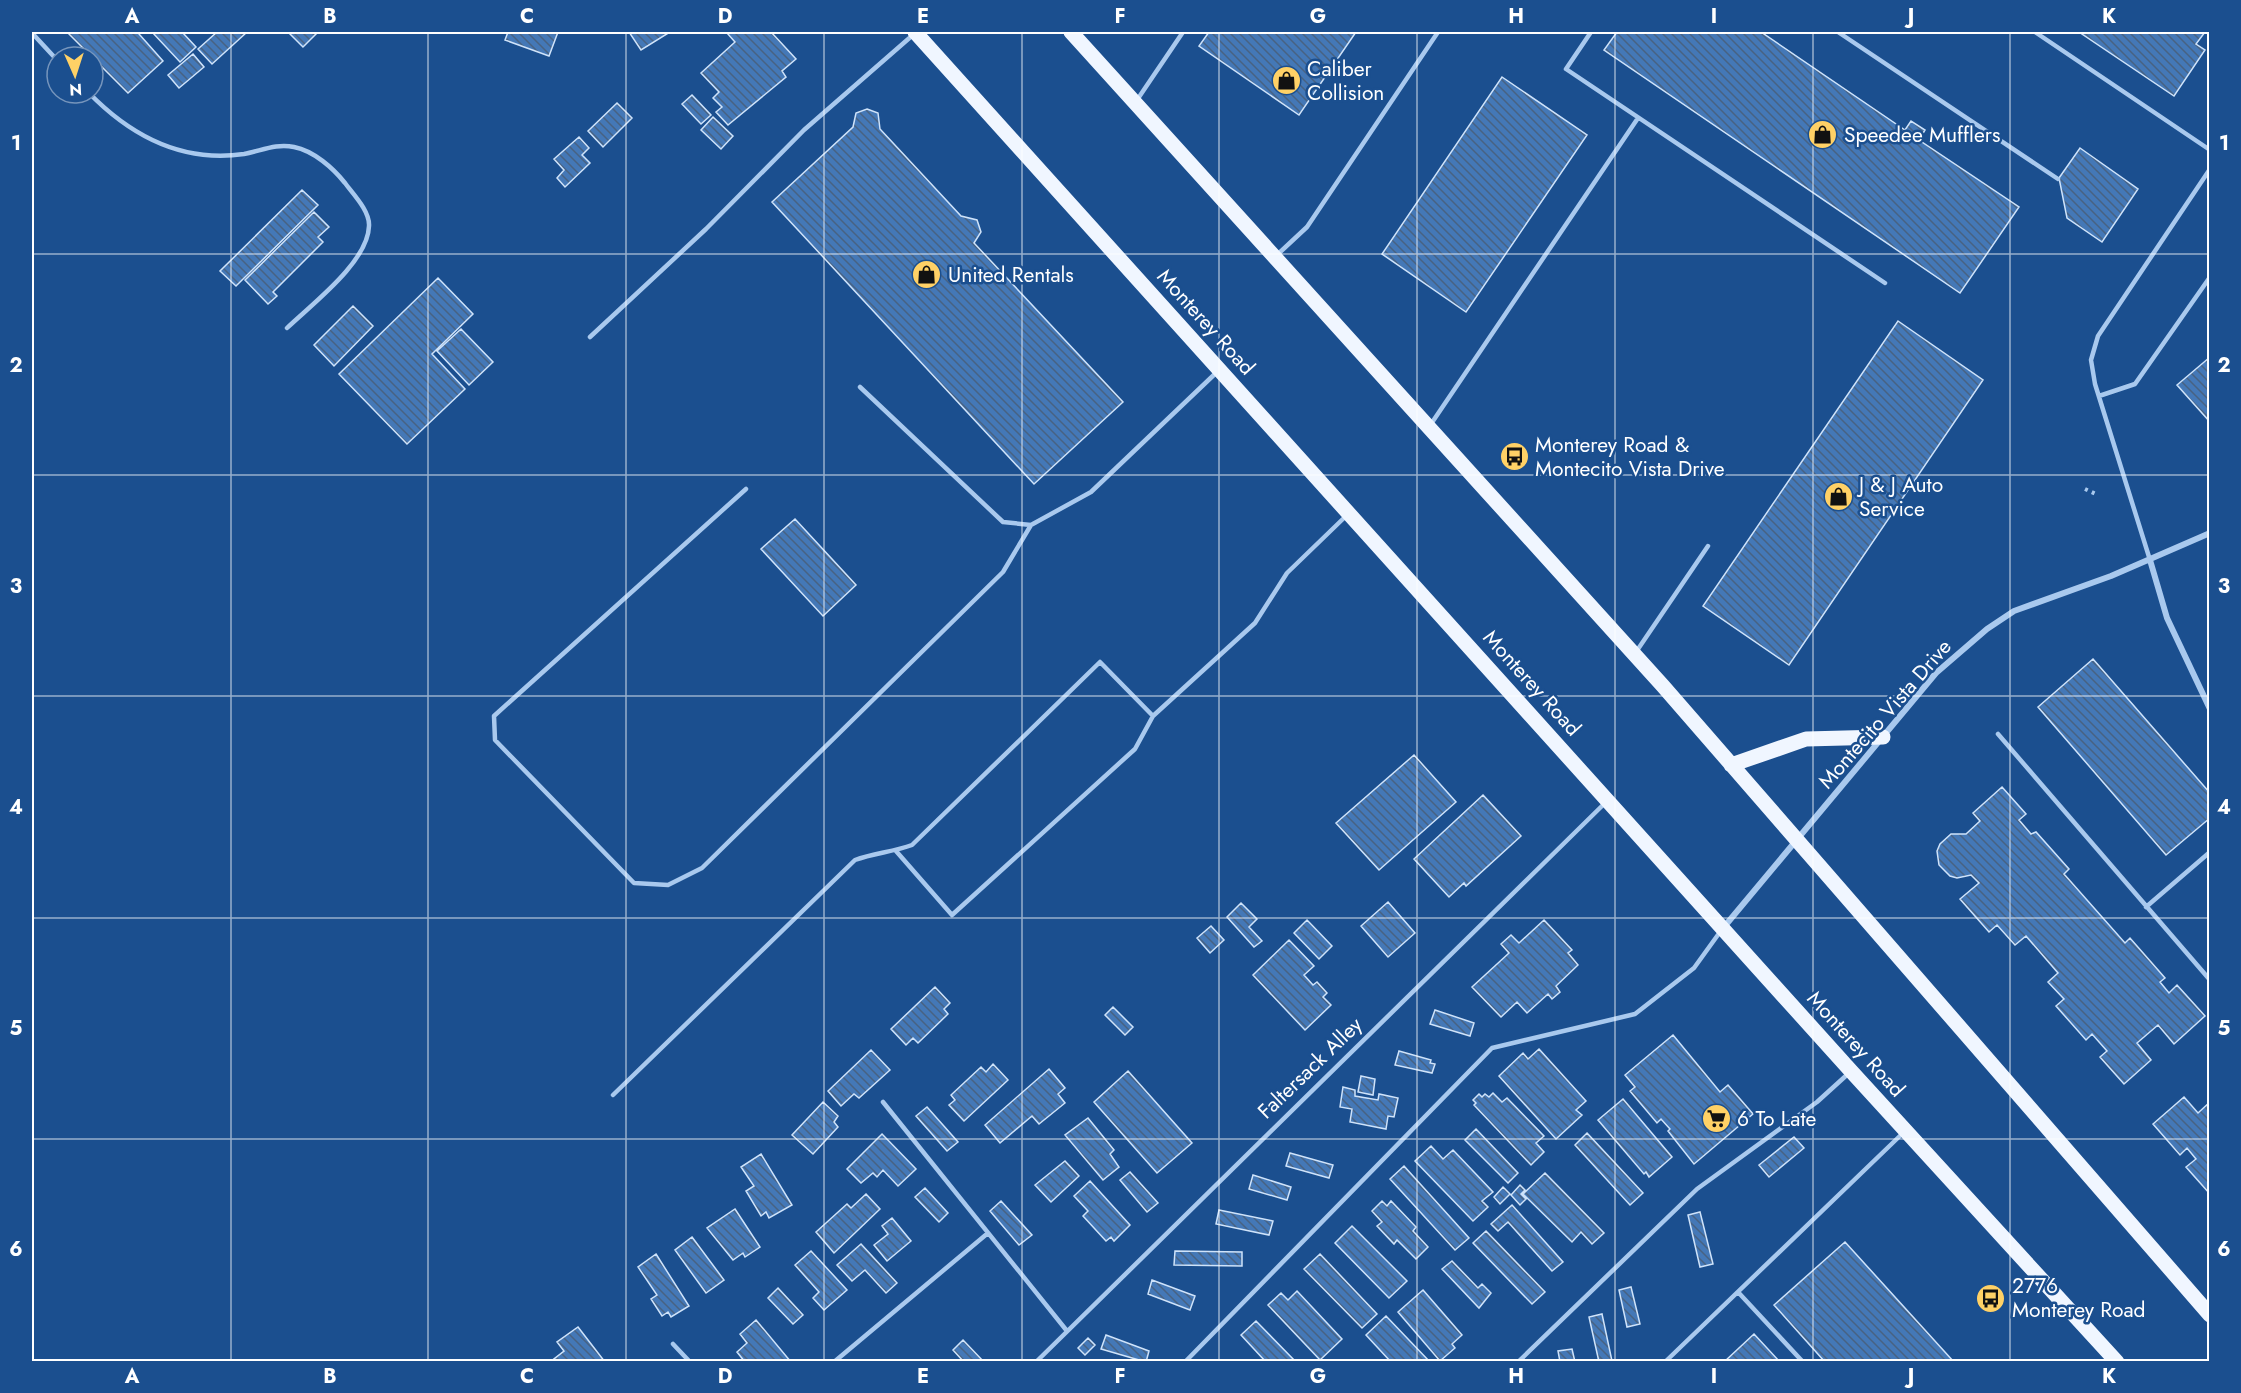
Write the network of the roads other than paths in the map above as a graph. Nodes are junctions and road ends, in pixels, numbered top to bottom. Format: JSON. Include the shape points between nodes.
{"nodes":[{"id":1,"x":916,"y":32,"type":"edge"},
{"id":2,"x":1071,"y":32,"type":"edge"},
{"id":3,"x":1183,"y":32,"type":"edge"},
{"id":4,"x":1438,"y":32,"type":"edge"},
{"id":5,"x":1591,"y":32,"type":"edge"},
{"id":6,"x":1838,"y":32,"type":"edge"},
{"id":7,"x":2035,"y":32,"type":"edge"},
{"id":8,"x":32,"y":33,"type":"edge"},
{"id":9,"x":45,"y":47,"type":"edge"},
{"id":10,"x":1135,"y":102,"type":"junction"},
{"id":11,"x":100,"y":105,"type":"edge"},
{"id":12,"x":1638,"y":118,"type":"junction"},
{"id":13,"x":2210,"y":150,"type":"edge"},
{"id":14,"x":2210,"y":169,"type":"edge"},
{"id":15,"x":2058,"y":179,"type":"dead end"},
{"id":16,"x":1275,"y":256,"type":"junction"},
{"id":17,"x":2210,"y":277,"type":"edge"},
{"id":18,"x":1885,"y":283,"type":"dead end"},
{"id":19,"x":287,"y":328,"type":"dead end"},
{"id":20,"x":590,"y":337,"type":"dead end"},
{"id":21,"x":1220,"y":368,"type":"junction"},
{"id":22,"x":860,"y":387,"type":"dead end"},
{"id":23,"x":2098,"y":396,"type":"junction"},
{"id":24,"x":1430,"y":427,"type":"junction"},
{"id":25,"x":746,"y":489,"type":"dead end"},
{"id":26,"x":1350,"y":512,"type":"junction"},
{"id":27,"x":1031,"y":525,"type":"junction"},
{"id":28,"x":2210,"y":533,"type":"edge"},
{"id":29,"x":1708,"y":546,"type":"dead end"},
{"id":30,"x":2150,"y":560,"type":"junction"},
{"id":31,"x":1635,"y":655,"type":"junction"},
{"id":32,"x":2210,"y":709,"type":"edge"},
{"id":33,"x":1153,"y":716,"type":"junction"},
{"id":34,"x":1998,"y":734,"type":"dead end"},
{"id":35,"x":1883,"y":737,"type":"junction"},
{"id":36,"x":1731,"y":765,"type":"junction"},
{"id":37,"x":1609,"y":800,"type":"junction"},
{"id":38,"x":1796,"y":841,"type":"junction"},
{"id":39,"x":896,"y":851,"type":"junction"},
{"id":40,"x":2210,"y":852,"type":"edge"},
{"id":41,"x":2146,"y":907,"type":"junction"},
{"id":42,"x":1724,"y":927,"type":"junction"},
{"id":43,"x":2210,"y":980,"type":"edge"},
{"id":44,"x":1851,"y":1071,"type":"junction"},
{"id":45,"x":613,"y":1095,"type":"dead end"},
{"id":46,"x":884,"y":1102,"type":"dead end"},
{"id":47,"x":1906,"y":1130,"type":"junction"},
{"id":48,"x":988,"y":1233,"type":"junction"},
{"id":49,"x":1738,"y":1292,"type":"junction"},
{"id":50,"x":2210,"y":1315,"type":"edge"},
{"id":51,"x":1067,"y":1330,"type":"junction"},
{"id":52,"x":673,"y":1344,"type":"dead end"},
{"id":53,"x":690,"y":1362,"type":"edge"},
{"id":54,"x":834,"y":1362,"type":"edge"},
{"id":55,"x":1036,"y":1362,"type":"edge"},
{"id":56,"x":1185,"y":1362,"type":"edge"},
{"id":57,"x":1518,"y":1362,"type":"edge"},
{"id":58,"x":1665,"y":1362,"type":"edge"},
{"id":59,"x":1803,"y":1362,"type":"edge"},
{"id":60,"x":2117,"y":1362,"type":"edge"}],
"edges":[{"from":1,"to":20,"type":"lane","via":[[804,130],[706,229]]},
{"from":1,"to":21,"type":"main road","name":"Monterey Road"},
{"from":2,"to":10,"type":"main road"},
{"from":3,"to":10,"type":"lane"},
{"from":4,"to":16,"type":"lane","via":[[1307,227]]},
{"from":5,"to":12,"type":"lane","via":[[1566,69]]},
{"from":6,"to":15,"type":"lane"},
{"from":7,"to":13,"type":"lane"},
{"from":8,"to":9,"type":"lane"},
{"from":10,"to":16,"type":"main road"},
{"from":11,"to":19,"type":"lane","via":[[137,134],[178,150],[220,155],[294,147],[319,158],[336,172],[365,214],[369,225],[366,241],[352,264]]},
{"from":12,"to":18,"type":"lane"},
{"from":12,"to":24,"type":"lane"},
{"from":14,"to":23,"type":"lane","via":[[2098,336],[2091,360]]},
{"from":16,"to":24,"type":"main road"},
{"from":17,"to":23,"type":"lane","via":[[2135,384]]},
{"from":21,"to":26,"type":"main road","name":"Monterey Road"},
{"from":21,"to":27,"type":"lane","via":[[1090,492]]},
{"from":22,"to":27,"type":"lane","via":[[1003,522]]},
{"from":23,"to":30,"type":"lane"},
{"from":24,"to":31,"type":"main road"},
{"from":25,"to":27,"type":"lane","via":[[494,716],[495,740],[634,883],[668,885],[702,868],[1003,572]]},
{"from":26,"to":33,"type":"lane","via":[[1287,573],[1256,623]]},
{"from":26,"to":37,"type":"main road","name":"Monterey Road"},
{"from":28,"to":30,"type":"street","name":"Montecito Vista Drive"},
{"from":29,"to":31,"type":"lane"},
{"from":30,"to":32,"type":"street","via":[[2167,618]]},
{"from":30,"to":35,"type":"street","name":"Montecito Vista Drive","via":[[2014,611],[1988,628],[1936,673]]},
{"from":31,"to":36,"type":"main road"},
{"from":33,"to":39,"type":"lane","via":[[1100,662],[912,845]]},
{"from":33,"to":39,"type":"lane","via":[[1135,749],[952,915]]},
{"from":34,"to":41,"type":"lane"},
{"from":35,"to":36,"type":"main road","via":[[1806,740]]},
{"from":35,"to":38,"type":"street","name":"Montecito Vista Drive"},
{"from":36,"to":38,"type":"main road"},
{"from":37,"to":42,"type":"main road","name":"Monterey Road"},
{"from":37,"to":51,"type":"lane","name":"Faltersack Alley"},
{"from":38,"to":42,"type":"street","name":"Montecito Vista Drive"},
{"from":38,"to":50,"type":"main road"},
{"from":39,"to":45,"type":"lane","via":[[881,851],[855,860]]},
{"from":40,"to":41,"type":"lane"},
{"from":41,"to":43,"type":"lane"},
{"from":42,"to":44,"type":"main road","name":"Monterey Road"},
{"from":42,"to":56,"type":"lane","via":[[1694,968],[1635,1014],[1492,1048]]},
{"from":44,"to":47,"type":"main road","name":"Monterey Road"},
{"from":44,"to":57,"type":"lane","via":[[1817,1102],[1697,1189]]},
{"from":46,"to":48,"type":"lane"},
{"from":47,"to":49,"type":"lane"},
{"from":47,"to":60,"type":"main road","name":"Monterey Road"},
{"from":48,"to":51,"type":"lane"},
{"from":48,"to":54,"type":"lane"},
{"from":49,"to":58,"type":"lane"},
{"from":49,"to":59,"type":"lane"},
{"from":51,"to":55,"type":"lane","name":"Faltersack Alley"},
{"from":52,"to":53,"type":"lane"}]}
